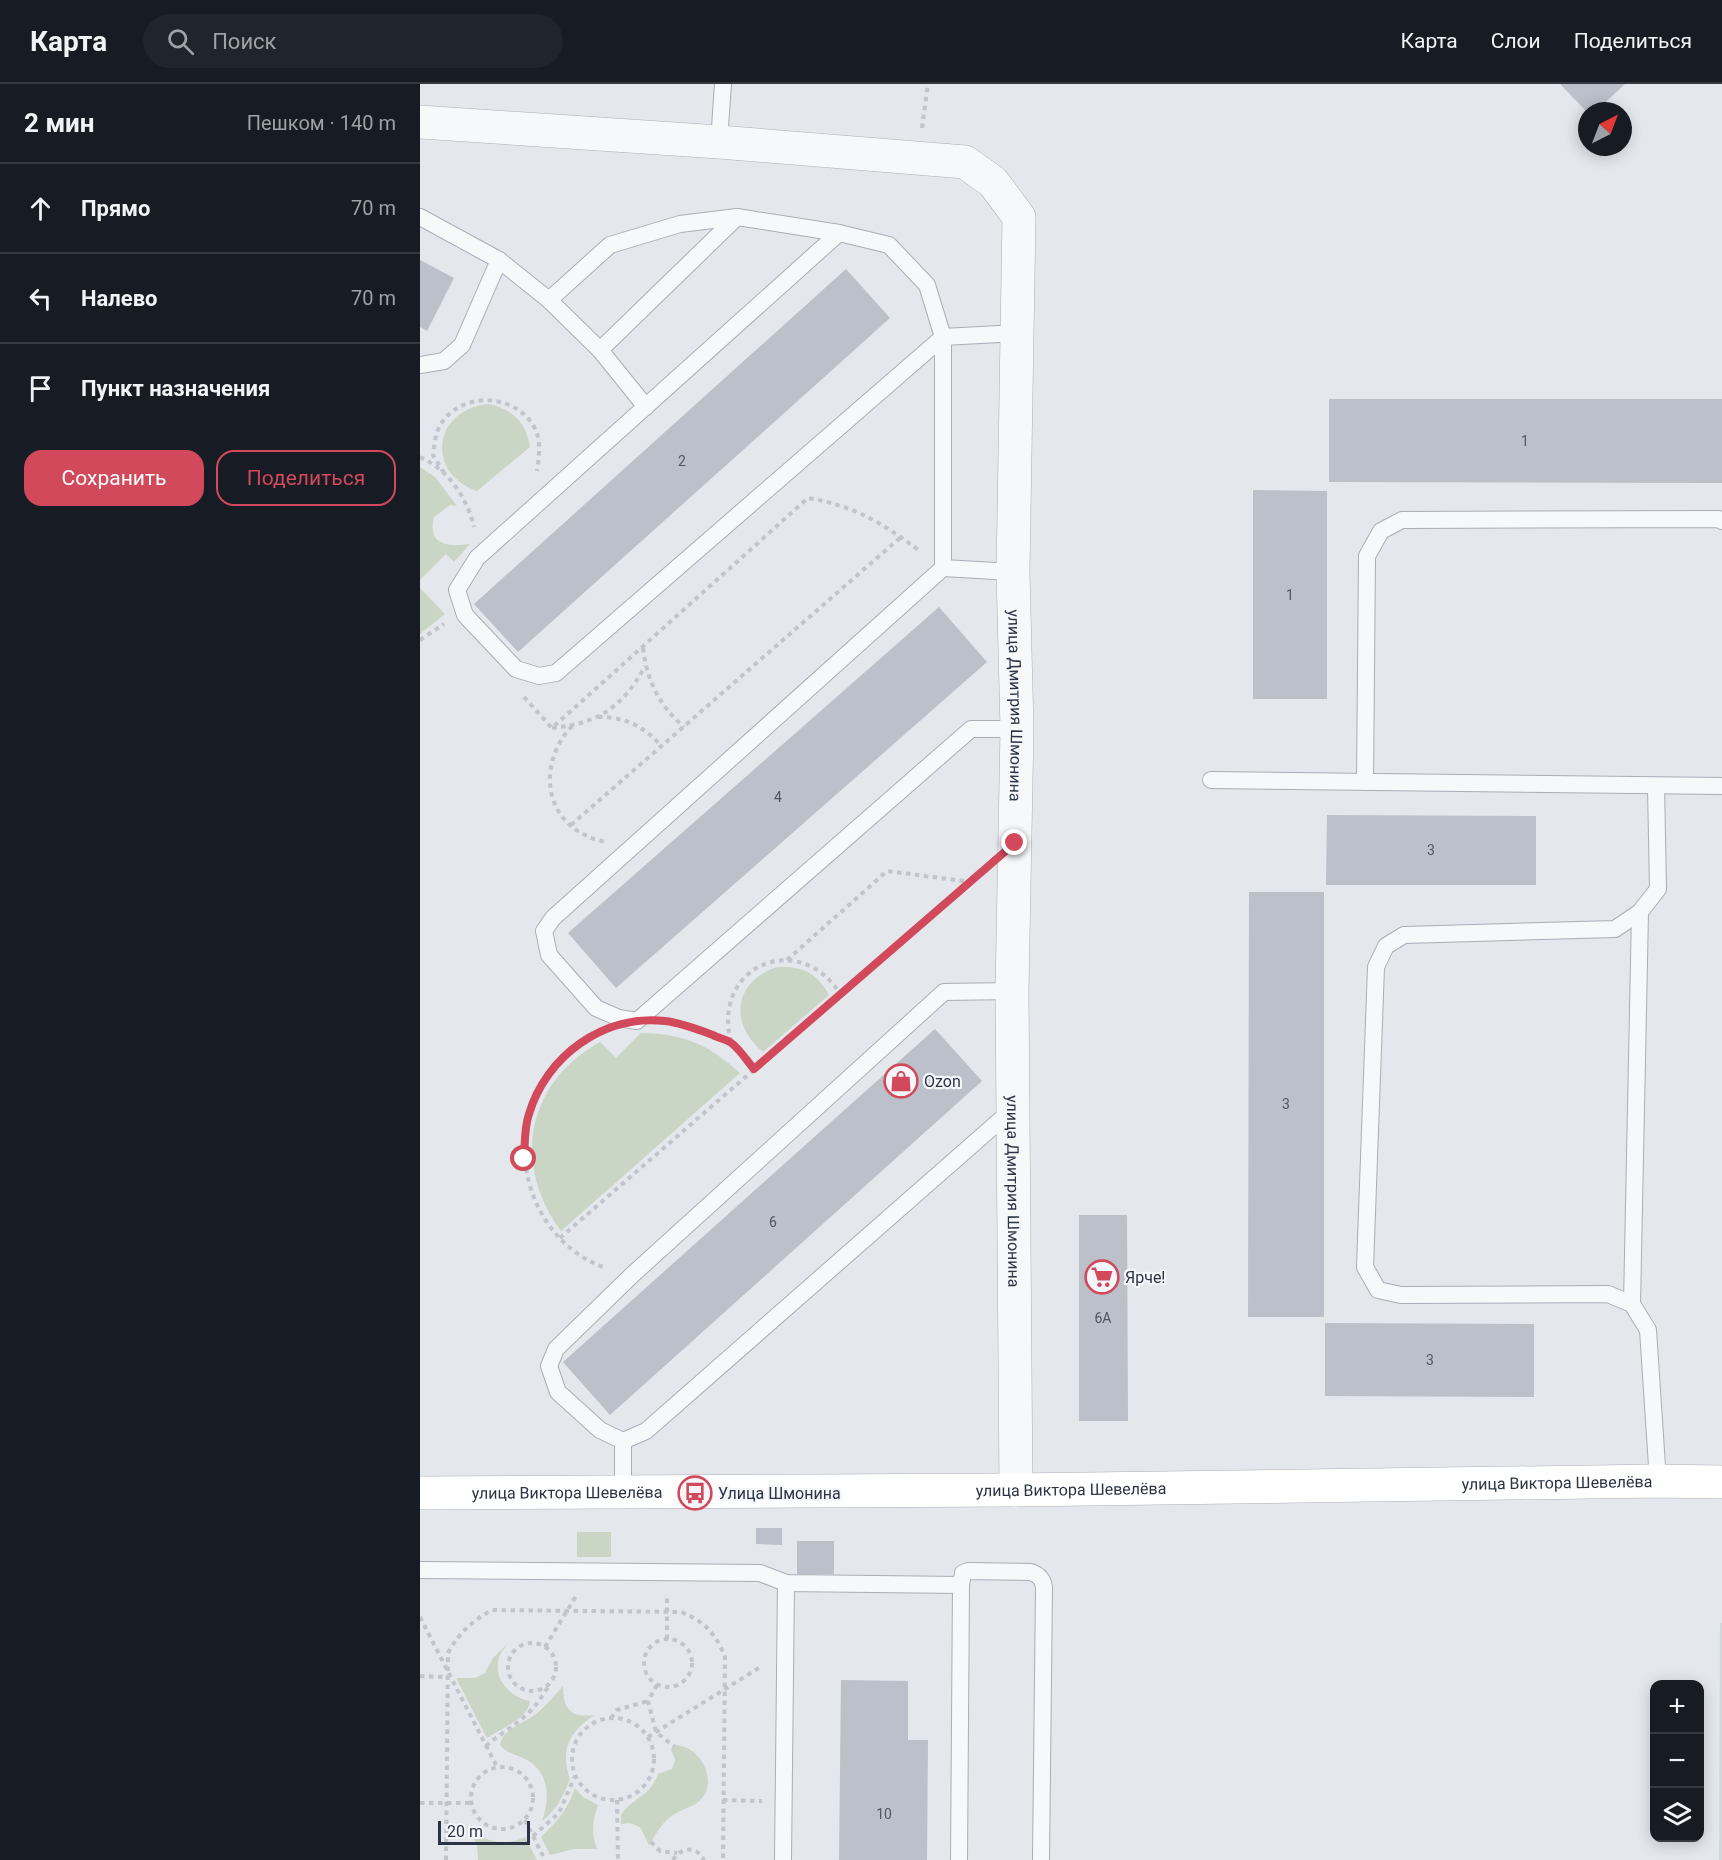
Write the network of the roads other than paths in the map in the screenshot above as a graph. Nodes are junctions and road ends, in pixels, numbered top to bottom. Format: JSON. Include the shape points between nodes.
{"nodes":[{"id":1,"x":723,"y":84,"type":"edge"},
{"id":2,"x":420,"y":122,"type":"edge"},
{"id":3,"x":719,"y":142,"type":"junction"},
{"id":4,"x":420,"y":217,"type":"edge"},
{"id":5,"x":737,"y":217,"type":"junction"},
{"id":6,"x":839,"y":233,"type":"junction"},
{"id":7,"x":499,"y":260,"type":"junction"},
{"id":8,"x":549,"y":300,"type":"junction"},
{"id":9,"x":1018,"y":333,"type":"junction"},
{"id":10,"x":943,"y":337,"type":"junction"},
{"id":11,"x":600,"y":350,"type":"junction"},
{"id":12,"x":420,"y":365,"type":"edge"},
{"id":13,"x":646,"y":407,"type":"junction"},
{"id":14,"x":1722,"y":521,"type":"edge"},
{"id":15,"x":944,"y":568,"type":"junction"},
{"id":16,"x":1013,"y":572,"type":"junction"},
{"id":17,"x":1017,"y":729,"type":"junction"},
{"id":18,"x":1211,"y":780,"type":"dead end"},
{"id":19,"x":1365,"y":782,"type":"junction"},
{"id":20,"x":1656,"y":786,"type":"junction"},
{"id":21,"x":1722,"y":786,"type":"edge"},
{"id":22,"x":1640,"y":912,"type":"junction"},
{"id":23,"x":1012,"y":991,"type":"junction"},
{"id":24,"x":1014,"y":1107,"type":"junction"},
{"id":25,"x":1632,"y":1304,"type":"junction"},
{"id":26,"x":623,"y":1441,"type":"junction"},
{"id":27,"x":1658,"y":1481,"type":"junction"},
{"id":28,"x":1722,"y":1482,"type":"edge"},
{"id":29,"x":1016,"y":1490,"type":"junction"},
{"id":30,"x":623,"y":1491,"type":"junction"},
{"id":31,"x":420,"y":1493,"type":"edge"},
{"id":32,"x":420,"y":1570,"type":"edge"},
{"id":33,"x":786,"y":1583,"type":"junction"},
{"id":34,"x":961,"y":1585,"type":"junction"},
{"id":35,"x":783,"y":1860,"type":"edge"},
{"id":36,"x":959,"y":1860,"type":"edge"},
{"id":37,"x":1041,"y":1860,"type":"edge"}],
"edges":[{"from":1,"to":3,"type":"lane"},
{"from":2,"to":3,"type":"street","name":"улица Дмитрия Шмонина"},
{"from":3,"to":9,"type":"street","name":"улица Дмитрия Шмонина","via":[[965,162],[993,182],[1019,217]]},
{"from":4,"to":7,"type":"lane"},
{"from":5,"to":6,"type":"lane"},
{"from":5,"to":8,"type":"lane","via":[[680,224],[610,245]]},
{"from":5,"to":11,"type":"lane"},
{"from":6,"to":10,"type":"lane","via":[[889,245],[927,285]]},
{"from":6,"to":13,"type":"lane"},
{"from":7,"to":8,"type":"lane"},
{"from":7,"to":12,"type":"lane","via":[[462,345],[444,361]]},
{"from":8,"to":11,"type":"lane"},
{"from":9,"to":10,"type":"lane"},
{"from":9,"to":16,"type":"street","name":"улица Дмитрия Шмонина"},
{"from":10,"to":13,"type":"lane","via":[[556,673],[539,676],[516,669],[465,615],[457,590],[477,558]]},
{"from":10,"to":15,"type":"lane"},
{"from":11,"to":13,"type":"lane"},
{"from":14,"to":19,"type":"lane","via":[[1402,520],[1381,531],[1367,556]]},
{"from":15,"to":16,"type":"lane"},
{"from":15,"to":17,"type":"lane","via":[[553,918],[544,931],[549,955],[596,1008],[637,1021],[971,729]]},
{"from":16,"to":17,"type":"street","name":"улица Дмитрия Шмонина"},
{"from":17,"to":23,"type":"street","name":"улица Дмитрия Шмонина"},
{"from":18,"to":19,"type":"lane"},
{"from":19,"to":20,"type":"lane"},
{"from":20,"to":21,"type":"lane"},
{"from":20,"to":22,"type":"lane","via":[[1658,889]]},
{"from":22,"to":25,"type":"lane"},
{"from":22,"to":25,"type":"lane","via":[[1615,929],[1404,935],[1386,946],[1376,967],[1365,1267],[1378,1290],[1401,1294],[1608,1294]]},
{"from":23,"to":24,"type":"street","name":"улица Дмитрия Шмонина"},
{"from":23,"to":26,"type":"lane","via":[[944,992],[556,1349],[549,1366],[558,1392],[600,1430]]},
{"from":24,"to":26,"type":"lane","via":[[646,1431]]},
{"from":24,"to":29,"type":"street","name":"улица Дмитрия Шмонина"},
{"from":25,"to":27,"type":"lane","via":[[1648,1330]]},
{"from":26,"to":30,"type":"lane"},
{"from":27,"to":28,"type":"street","name":"улица Виктора Шевелёва"},
{"from":27,"to":29,"type":"street","name":"улица Виктора Шевелёва"},
{"from":29,"to":30,"type":"street","name":"улица Виктора Шевелёва"},
{"from":30,"to":31,"type":"street","name":"улица Виктора Шевелёва"},
{"from":32,"to":33,"type":"lane","via":[[760,1574]]},
{"from":33,"to":34,"type":"lane"},
{"from":33,"to":35,"type":"lane"},
{"from":34,"to":36,"type":"lane"},
{"from":34,"to":37,"type":"lane","via":[[963,1574],[968,1571],[1031,1572],[1043,1580]]}]}
